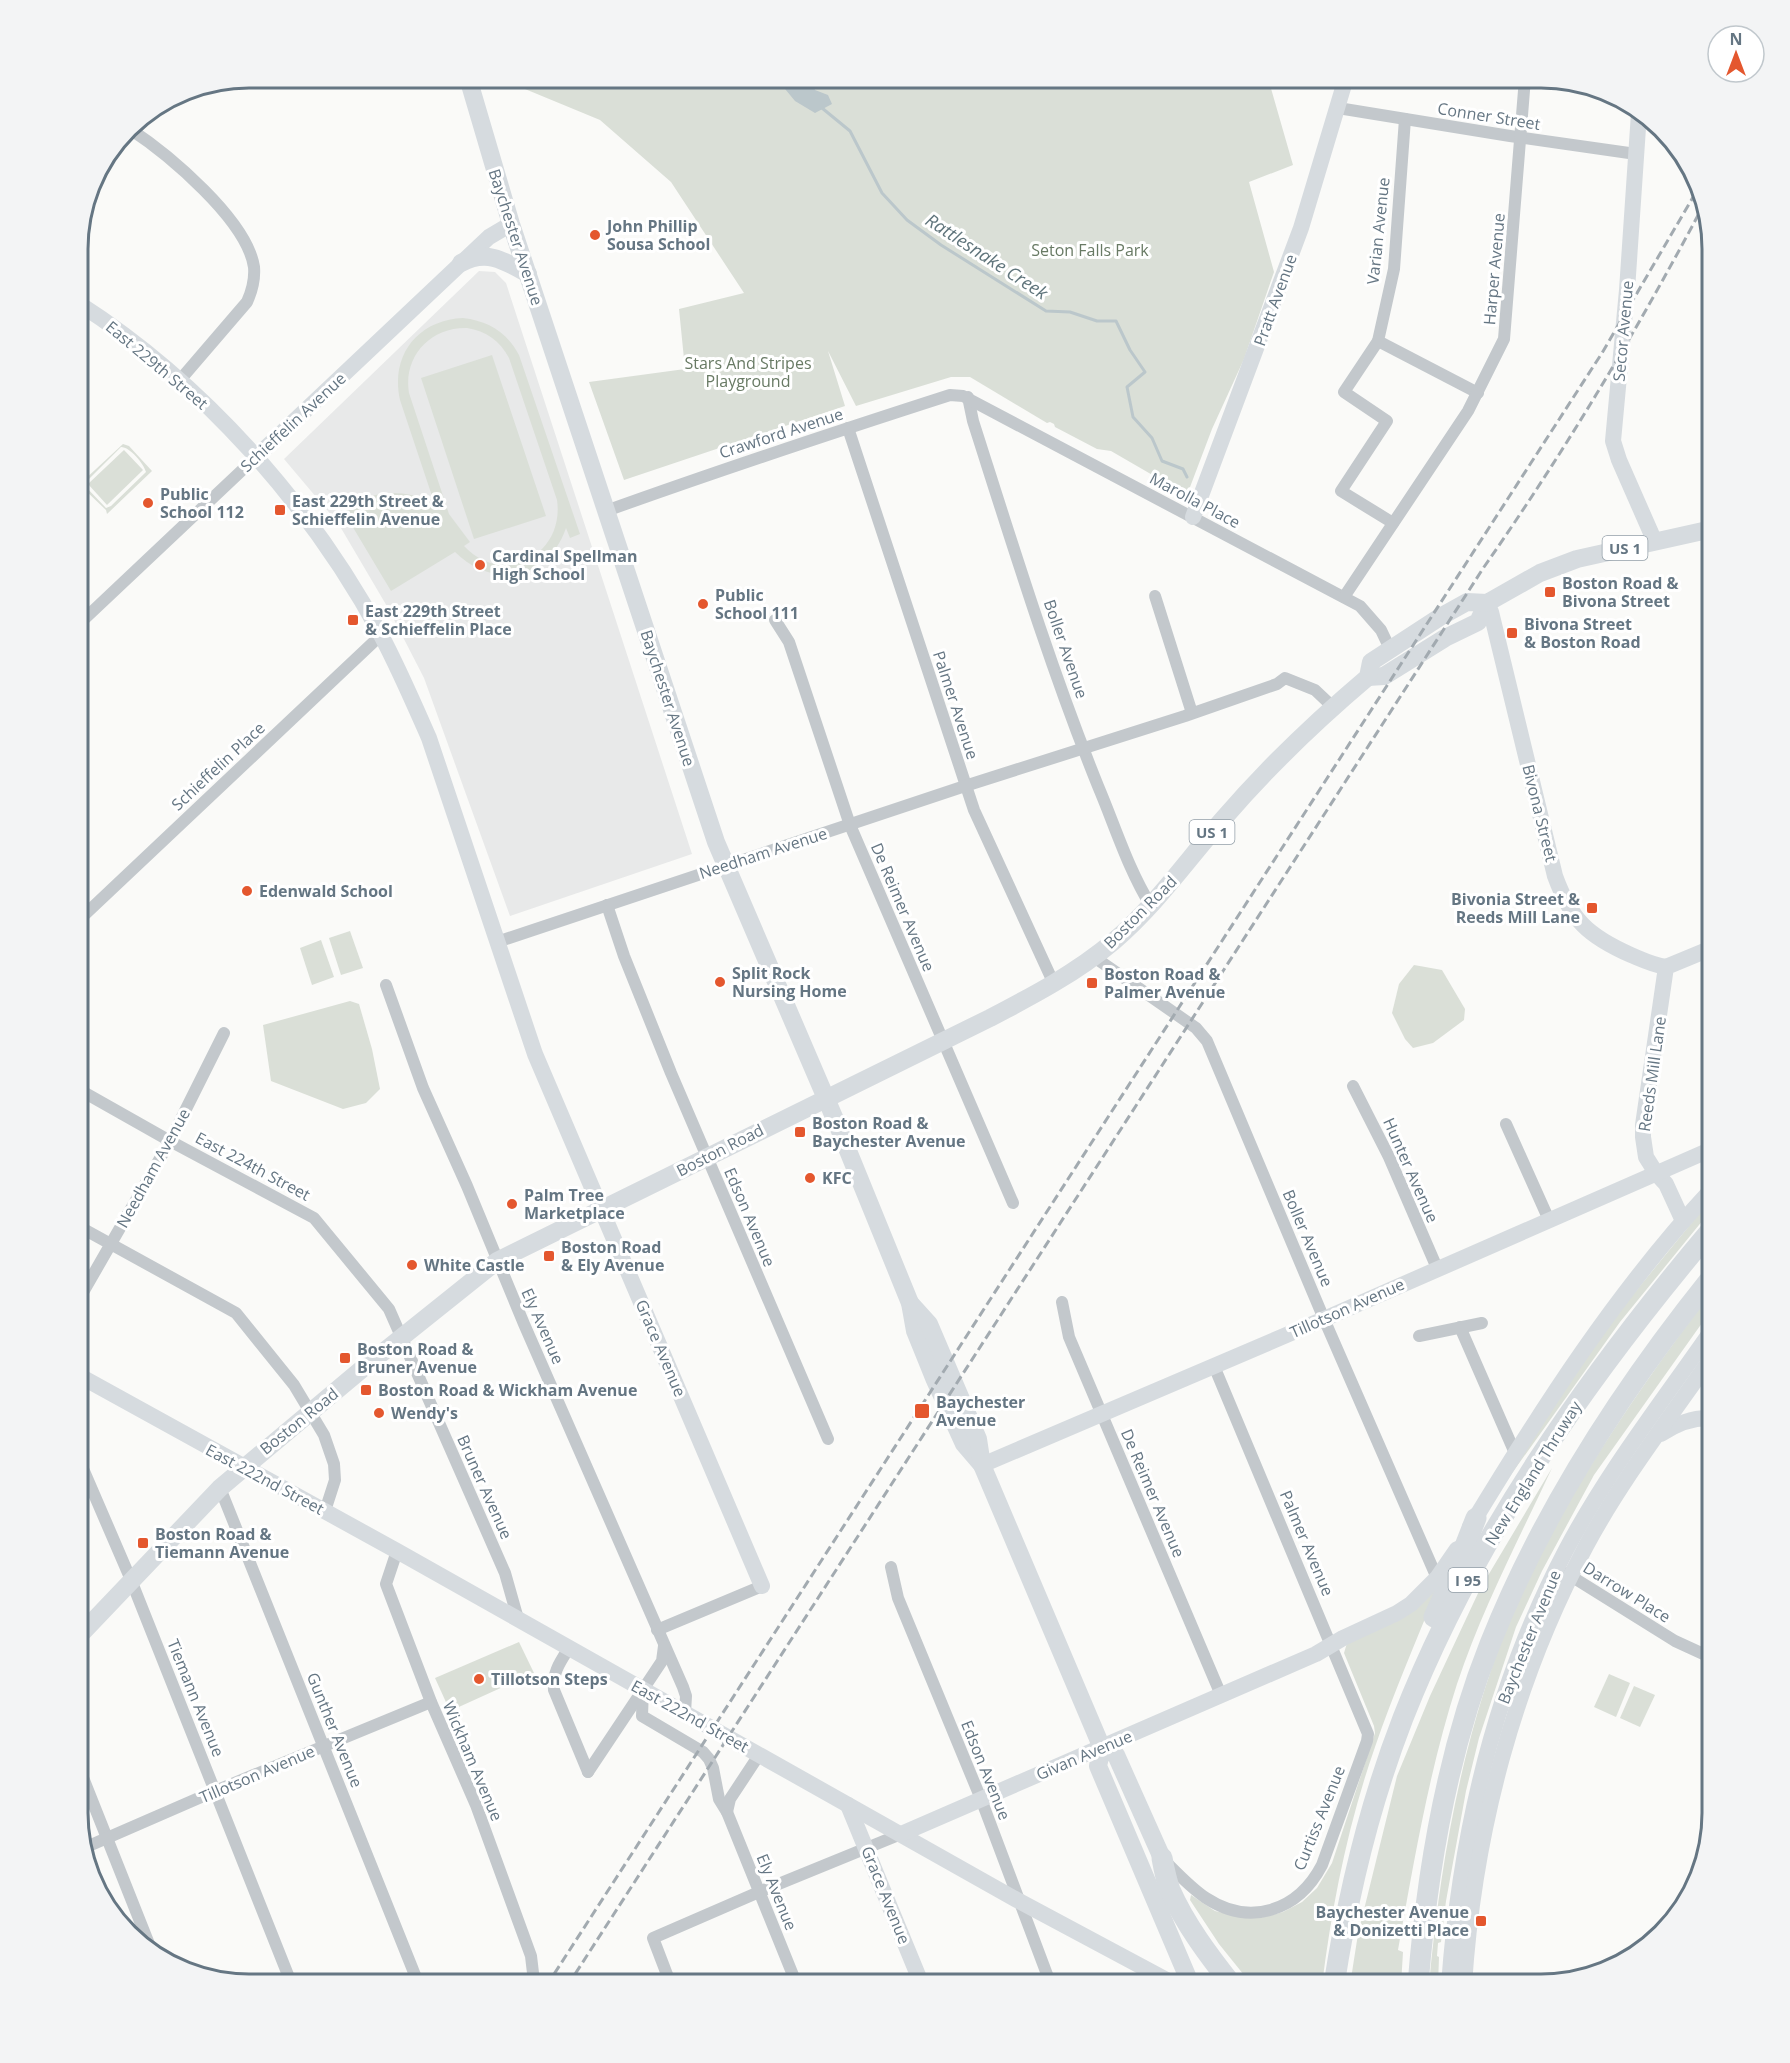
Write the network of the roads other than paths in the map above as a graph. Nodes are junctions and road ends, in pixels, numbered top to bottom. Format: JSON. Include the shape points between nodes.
{"nodes":[{"id":1,"x":471,"y":89,"type":"edge"},
{"id":2,"x":1341,"y":89,"type":"edge"},
{"id":3,"x":1524,"y":89,"type":"edge"},
{"id":4,"x":1338,"y":108,"type":"junction"},
{"id":5,"x":1405,"y":119,"type":"junction"},
{"id":6,"x":1638,"y":122,"type":"edge"},
{"id":7,"x":138,"y":135,"type":"edge"},
{"id":8,"x":1521,"y":138,"type":"junction"},
{"id":9,"x":1636,"y":154,"type":"junction"},
{"id":10,"x":511,"y":224,"type":"junction"},
{"id":11,"x":461,"y":263,"type":"junction"},
{"id":12,"x":528,"y":274,"type":"junction"},
{"id":13,"x":89,"y":316,"type":"edge"},
{"id":14,"x":1378,"y":341,"type":"junction"},
{"id":15,"x":180,"y":380,"type":"junction"},
{"id":16,"x":1478,"y":393,"type":"junction"},
{"id":17,"x":968,"y":397,"type":"junction"},
{"id":18,"x":848,"y":428,"type":"junction"},
{"id":19,"x":255,"y":458,"type":"junction"},
{"id":20,"x":606,"y":511,"type":"junction"},
{"id":21,"x":1193,"y":518,"type":"junction"},
{"id":22,"x":1393,"y":523,"type":"junction"},
{"id":23,"x":1702,"y":531,"type":"edge"},
{"id":24,"x":1655,"y":542,"type":"junction"},
{"id":25,"x":1155,"y":596,"type":"dead end"},
{"id":26,"x":1344,"y":597,"type":"junction"},
{"id":27,"x":1487,"y":603,"type":"junction"},
{"id":28,"x":89,"y":614,"type":"edge"},
{"id":29,"x":775,"y":620,"type":"dead end"},
{"id":30,"x":381,"y":635,"type":"junction"},
{"id":31,"x":1390,"y":649,"type":"junction"},
{"id":32,"x":1368,"y":677,"type":"junction"},
{"id":33,"x":1333,"y":707,"type":"junction"},
{"id":34,"x":1192,"y":713,"type":"junction"},
{"id":35,"x":1083,"y":749,"type":"junction"},
{"id":36,"x":965,"y":786,"type":"junction"},
{"id":37,"x":849,"y":825,"type":"junction"},
{"id":38,"x":725,"y":866,"type":"junction"},
{"id":39,"x":607,"y":905,"type":"junction"},
{"id":40,"x":1150,"y":906,"type":"junction"},
{"id":41,"x":89,"y":911,"type":"edge"},
{"id":42,"x":497,"y":942,"type":"junction"},
{"id":43,"x":1702,"y":952,"type":"edge"},
{"id":44,"x":1094,"y":957,"type":"junction"},
{"id":45,"x":1666,"y":968,"type":"junction"},
{"id":46,"x":387,"y":984,"type":"dead end"},
{"id":47,"x":1054,"y":984,"type":"junction"},
{"id":48,"x":224,"y":1034,"type":"dead end"},
{"id":49,"x":942,"y":1041,"type":"junction"},
{"id":50,"x":1353,"y":1086,"type":"dead end"},
{"id":51,"x":88,"y":1095,"type":"edge"},
{"id":52,"x":826,"y":1100,"type":"junction"},
{"id":53,"x":1506,"y":1124,"type":"dead end"},
{"id":54,"x":170,"y":1141,"type":"junction"},
{"id":55,"x":1702,"y":1153,"type":"edge"},
{"id":56,"x":707,"y":1157,"type":"junction"},
{"id":57,"x":1656,"y":1173,"type":"junction"},
{"id":58,"x":1702,"y":1200,"type":"edge"},
{"id":59,"x":1013,"y":1203,"type":"dead end"},
{"id":60,"x":602,"y":1209,"type":"junction"},
{"id":61,"x":1549,"y":1220,"type":"junction"},
{"id":62,"x":1683,"y":1221,"type":"junction"},
{"id":63,"x":88,"y":1232,"type":"edge"},
{"id":64,"x":1702,"y":1241,"type":"edge"},
{"id":65,"x":110,"y":1244,"type":"junction"},
{"id":66,"x":497,"y":1261,"type":"junction"},
{"id":67,"x":1437,"y":1268,"type":"junction"},
{"id":68,"x":88,"y":1283,"type":"edge"},
{"id":69,"x":1702,"y":1289,"type":"edge"},
{"id":70,"x":1062,"y":1302,"type":"dead end"},
{"id":71,"x":1324,"y":1319,"type":"junction"},
{"id":72,"x":1482,"y":1323,"type":"dead end"},
{"id":73,"x":1460,"y":1328,"type":"junction"},
{"id":74,"x":1419,"y":1336,"type":"dead end"},
{"id":75,"x":401,"y":1337,"type":"junction"},
{"id":76,"x":1214,"y":1366,"type":"junction"},
{"id":77,"x":1702,"y":1369,"type":"edge"},
{"id":78,"x":1702,"y":1371,"type":"edge"},
{"id":79,"x":88,"y":1381,"type":"edge"},
{"id":80,"x":309,"y":1413,"type":"junction"},
{"id":81,"x":1102,"y":1414,"type":"junction"},
{"id":82,"x":1702,"y":1418,"type":"edge"},
{"id":83,"x":1655,"y":1438,"type":"junction"},
{"id":84,"x":828,"y":1439,"type":"dead end"},
{"id":85,"x":1515,"y":1453,"type":"junction"},
{"id":86,"x":982,"y":1465,"type":"junction"},
{"id":87,"x":243,"y":1467,"type":"junction"},
{"id":88,"x":88,"y":1481,"type":"edge"},
{"id":89,"x":220,"y":1488,"type":"junction"},
{"id":90,"x":325,"y":1511,"type":"junction"},
{"id":91,"x":1476,"y":1518,"type":"junction"},
{"id":92,"x":397,"y":1551,"type":"junction"},
{"id":93,"x":891,"y":1568,"type":"dead end"},
{"id":94,"x":1564,"y":1572,"type":"junction"},
{"id":95,"x":1437,"y":1578,"type":"junction"},
{"id":96,"x":131,"y":1580,"type":"junction"},
{"id":97,"x":762,"y":1586,"type":"joint"},
{"id":98,"x":518,"y":1619,"type":"junction"},
{"id":99,"x":88,"y":1626,"type":"edge"},
{"id":100,"x":657,"y":1630,"type":"junction"},
{"id":101,"x":664,"y":1643,"type":"junction"},
{"id":102,"x":1332,"y":1645,"type":"junction"},
{"id":103,"x":569,"y":1648,"type":"junction"},
{"id":104,"x":1702,"y":1654,"type":"edge"},
{"id":105,"x":642,"y":1689,"type":"junction"},
{"id":106,"x":1221,"y":1695,"type":"junction"},
{"id":107,"x":431,"y":1702,"type":"junction"},
{"id":108,"x":685,"y":1713,"type":"junction"},
{"id":109,"x":1368,"y":1734,"type":"joint"},
{"id":110,"x":324,"y":1746,"type":"junction"},
{"id":111,"x":1102,"y":1748,"type":"junction"},
{"id":112,"x":759,"y":1755,"type":"junction"},
{"id":113,"x":1385,"y":1770,"type":"junction"},
{"id":114,"x":88,"y":1789,"type":"edge"},
{"id":115,"x":215,"y":1791,"type":"junction"},
{"id":116,"x":981,"y":1799,"type":"junction"},
{"id":117,"x":848,"y":1805,"type":"junction"},
{"id":118,"x":727,"y":1812,"type":"junction"},
{"id":119,"x":901,"y":1834,"type":"junction"},
{"id":120,"x":108,"y":1838,"type":"junction"},
{"id":121,"x":92,"y":1845,"type":"edge"},
{"id":122,"x":867,"y":1849,"type":"junction"},
{"id":123,"x":1162,"y":1858,"type":"junction"},
{"id":124,"x":759,"y":1892,"type":"junction"},
{"id":125,"x":1017,"y":1900,"type":"junction"},
{"id":126,"x":147,"y":1937,"type":"edge"},
{"id":127,"x":288,"y":1974,"type":"edge"},
{"id":128,"x":415,"y":1974,"type":"edge"},
{"id":129,"x":533,"y":1974,"type":"edge"},
{"id":130,"x":666,"y":1974,"type":"edge"},
{"id":131,"x":793,"y":1974,"type":"edge"},
{"id":132,"x":918,"y":1974,"type":"edge"},
{"id":133,"x":1047,"y":1974,"type":"edge"},
{"id":134,"x":1155,"y":1974,"type":"edge"},
{"id":135,"x":1186,"y":1974,"type":"edge"},
{"id":136,"x":1223,"y":1974,"type":"edge"},
{"id":137,"x":1336,"y":1974,"type":"edge"},
{"id":138,"x":1420,"y":1974,"type":"edge"},
{"id":139,"x":1450,"y":1974,"type":"edge"},
{"id":140,"x":1465,"y":1974,"type":"edge"}],
"edges":[{"from":1,"to":10,"type":"main road","name":"Baychester Avenue"},
{"from":2,"to":4,"type":"street","name":"Pratt Avenue"},
{"from":3,"to":8,"type":"street","name":"Harper Avenue"},
{"from":4,"to":5,"type":"street","name":"Conner Street"},
{"from":4,"to":21,"type":"street","name":"Pratt Avenue","via":[[1301,228]]},
{"from":5,"to":8,"type":"street","name":"Conner Street"},
{"from":5,"to":14,"type":"street","name":"Varian Avenue","via":[[1394,269]]},
{"from":6,"to":9,"type":"street","name":"Secor Avenue"},
{"from":7,"to":15,"type":"street","via":[[176,162],[201,187],[230,221],[254,266],[247,302]]},
{"from":8,"to":9,"type":"street","name":"Conner Street"},
{"from":8,"to":16,"type":"street","name":"Harper Avenue","via":[[1506,329]]},
{"from":9,"to":24,"type":"street","name":"Secor Avenue","via":[[1613,441]]},
{"from":10,"to":11,"type":"street","name":"Schieffelin Avenue","via":[[492,234]]},
{"from":10,"to":12,"type":"main road","name":"Baychester Avenue"},
{"from":11,"to":12,"type":"main road","via":[[482,257],[497,258]]},
{"from":11,"to":19,"type":"street","name":"Schieffelin Avenue"},
{"from":12,"to":20,"type":"main road","name":"Baychester Avenue"},
{"from":13,"to":15,"type":"street","name":"East 229th Street"},
{"from":14,"to":16,"type":"street"},
{"from":14,"to":22,"type":"street","via":[[1344,392],[1387,421],[1341,491]]},
{"from":15,"to":19,"type":"street","name":"East 229th Street"},
{"from":16,"to":22,"type":"street","name":"Harper Avenue"},
{"from":17,"to":18,"type":"street","name":"Crawford Avenue","via":[[950,395]]},
{"from":17,"to":21,"type":"street","name":"Marolla Place"},
{"from":17,"to":35,"type":"street","name":"Boller Avenue","via":[[1020,568]]},
{"from":18,"to":20,"type":"street","name":"Crawford Avenue"},
{"from":18,"to":36,"type":"street","name":"Palmer Avenue"},
{"from":19,"to":28,"type":"street","name":"Schieffelin Avenue"},
{"from":19,"to":30,"type":"street","name":"East 229th Street","via":[[303,515]]},
{"from":20,"to":38,"type":"main road","name":"Baychester Avenue"},
{"from":21,"to":26,"type":"street","name":"Marolla Place"},
{"from":22,"to":26,"type":"street","name":"Harper Avenue"},
{"from":23,"to":24,"type":"main road","name":"Boston Road","number":"US 1"},
{"from":24,"to":27,"type":"main road","name":"Boston Road","number":"US 1","via":[[1557,565]]},
{"from":25,"to":34,"type":"street"},
{"from":26,"to":31,"type":"street","name":"Marolla Place","via":[[1373,619]]},
{"from":27,"to":31,"type":"main road","name":"Boston Road","number":"US 1","via":[[1467,602]]},
{"from":27,"to":32,"type":"main road","name":"Boston Road","number":"US 1","via":[[1478,622],[1384,676]]},
{"from":27,"to":45,"type":"street","name":"Bivona Street","via":[[1555,876],[1567,904],[1594,935],[1610,946]]},
{"from":29,"to":37,"type":"street","name":"De Reimer Avenue","via":[[789,642]]},
{"from":30,"to":41,"type":"street","name":"Schieffelin Place"},
{"from":30,"to":42,"type":"street","via":[[429,738]]},
{"from":31,"to":32,"type":"main road","name":"Boston Road","number":"US 1","via":[[1371,662]]},
{"from":32,"to":33,"type":"main road","name":"Boston Road","number":"US 1"},
{"from":33,"to":34,"type":"street","name":"Needham Avenue","via":[[1315,690],[1285,678]]},
{"from":33,"to":40,"type":"main road","name":"Boston Road","number":"US 1","via":[[1269,769]]},
{"from":34,"to":35,"type":"street","name":"Needham Avenue"},
{"from":35,"to":36,"type":"street","name":"Needham Avenue"},
{"from":35,"to":40,"type":"street","name":"Boller Avenue","via":[[1128,864]]},
{"from":36,"to":37,"type":"street","name":"Needham Avenue"},
{"from":36,"to":47,"type":"street","name":"Palmer Avenue"},
{"from":37,"to":38,"type":"street","name":"Needham Avenue"},
{"from":37,"to":49,"type":"street","name":"De Reimer Avenue"},
{"from":38,"to":39,"type":"street","name":"Needham Avenue"},
{"from":38,"to":52,"type":"main road","name":"Baychester Avenue"},
{"from":39,"to":42,"type":"street","name":"Needham Avenue"},
{"from":39,"to":56,"type":"street","name":"Edson Avenue","via":[[624,956]]},
{"from":40,"to":44,"type":"main road","name":"Boston Road","number":"US 1"},
{"from":42,"to":60,"type":"street","name":"Grace Avenue","via":[[535,1054]]},
{"from":43,"to":45,"type":"street"},
{"from":44,"to":47,"type":"main road","name":"Boston Road","number":"US 1"},
{"from":44,"to":71,"type":"street","name":"Boller Avenue","via":[[1196,1028],[1207,1041]]},
{"from":45,"to":57,"type":"street","name":"Reeds Mill Lane","via":[[1643,1125],[1646,1156]]},
{"from":46,"to":66,"type":"street","name":"Ely Avenue","via":[[423,1088]]},
{"from":47,"to":49,"type":"main road","name":"Boston Road","number":"US 1"},
{"from":48,"to":54,"type":"street","name":"Needham Avenue"},
{"from":49,"to":52,"type":"main road","name":"Boston Road","number":"US 1"},
{"from":49,"to":59,"type":"street","name":"De Reimer Avenue"},
{"from":50,"to":67,"type":"street","name":"Hunter Avenue","via":[[1389,1156]]},
{"from":51,"to":54,"type":"street","name":"East 224th Street"},
{"from":52,"to":56,"type":"main road","name":"Boston Road","number":"US 1"},
{"from":52,"to":86,"type":"main road","name":"Baychester Avenue","via":[[910,1303],[915,1330],[934,1378],[964,1444]]},
{"from":53,"to":61,"type":"street"},
{"from":54,"to":65,"type":"street","name":"Needham Avenue"},
{"from":54,"to":75,"type":"street","name":"East 224th Street","via":[[314,1218],[389,1309]]},
{"from":55,"to":57,"type":"street","name":"Tillotson Avenue"},
{"from":56,"to":60,"type":"main road","name":"Boston Road","number":"US 1"},
{"from":56,"to":84,"type":"street","name":"Edson Avenue"},
{"from":57,"to":61,"type":"street","name":"Tillotson Avenue"},
{"from":57,"to":62,"type":"street","name":"Reeds Mill Lane","via":[[1666,1184]]},
{"from":58,"to":62,"type":"street","name":"New England Thruway"},
{"from":60,"to":66,"type":"main road","name":"Boston Road","number":"US 1"},
{"from":60,"to":97,"type":"street","name":"Grace Avenue"},
{"from":61,"to":67,"type":"street","name":"Tillotson Avenue"},
{"from":62,"to":85,"type":"street","name":"New England Thruway","via":[[1621,1298]]},
{"from":63,"to":65,"type":"street"},
{"from":64,"to":113,"type":"highway","name":"New England Thruway","number":"I 95","via":[[1596,1377],[1503,1518],[1441,1632]]},
{"from":65,"to":68,"type":"street","name":"Needham Avenue"},
{"from":65,"to":80,"type":"street","via":[[236,1313],[294,1385]]},
{"from":66,"to":75,"type":"main road","name":"Boston Road","number":"US 1"},
{"from":66,"to":100,"type":"street","name":"Ely Avenue"},
{"from":67,"to":71,"type":"street","name":"Tillotson Avenue"},
{"from":69,"to":138,"type":"highway","number":"I 95","via":[[1634,1381],[1573,1474],[1527,1558],[1490,1644],[1445,1795],[1427,1898]]},
{"from":70,"to":81,"type":"street","name":"De Reimer Avenue","via":[[1069,1336]]},
{"from":71,"to":76,"type":"street","name":"Tillotson Avenue"},
{"from":71,"to":95,"type":"street","name":"Boller Avenue"},
{"from":72,"to":73,"type":"street"},
{"from":73,"to":74,"type":"street"},
{"from":73,"to":85,"type":"street"},
{"from":75,"to":80,"type":"main road","name":"Boston Road","number":"US 1"},
{"from":75,"to":98,"type":"street","name":"Bruner Avenue","via":[[505,1573]]},
{"from":76,"to":81,"type":"street","name":"Tillotson Avenue"},
{"from":76,"to":102,"type":"street","name":"Palmer Avenue"},
{"from":77,"to":94,"type":"street","name":"Baychester Avenue","via":[[1606,1482]]},
{"from":78,"to":83,"type":"street","name":"Baychester Avenue"},
{"from":79,"to":87,"type":"street","name":"East 222nd Street"},
{"from":80,"to":87,"type":"main road","name":"Boston Road","number":"US 1"},
{"from":80,"to":90,"type":"street","via":[[324,1435],[334,1464],[335,1480]]},
{"from":81,"to":86,"type":"street","name":"Tillotson Avenue"},
{"from":81,"to":106,"type":"street","name":"De Reimer Avenue"},
{"from":82,"to":83,"type":"street","via":[[1677,1424]]},
{"from":83,"to":94,"type":"street","name":"Baychester Avenue"},
{"from":85,"to":91,"type":"street","name":"New England Thruway"},
{"from":86,"to":111,"type":"main road","name":"Baychester Avenue"},
{"from":87,"to":89,"type":"main road","name":"Boston Road","number":"US 1"},
{"from":87,"to":90,"type":"street","name":"East 222nd Street"},
{"from":88,"to":96,"type":"street","name":"Tiemann Avenue"},
{"from":89,"to":96,"type":"main road","name":"Boston Road","number":"US 1"},
{"from":89,"to":110,"type":"street","name":"Gunther Avenue"},
{"from":90,"to":92,"type":"street","name":"East 222nd Street"},
{"from":91,"to":95,"type":"street","name":"Givan Avenue"},
{"from":91,"to":113,"type":"highway","via":[[1391,1726]]},
{"from":92,"to":98,"type":"street","name":"East 222nd Street"},
{"from":92,"to":107,"type":"street","name":"Wickham Avenue","via":[[386,1584]]},
{"from":93,"to":116,"type":"street","name":"Edson Avenue","via":[[898,1598]]},
{"from":94,"to":104,"type":"street","name":"Darrow Place","via":[[1674,1641]]},
{"from":94,"to":139,"type":"street","name":"Baychester Avenue","via":[[1534,1617],[1481,1773],[1460,1882]]},
{"from":94,"to":140,"type":"street","name":"Baychester Avenue","via":[[1498,1771],[1479,1863]]},
{"from":95,"to":102,"type":"street","name":"Givan Avenue","via":[[1397,1613]]},
{"from":96,"to":99,"type":"main road","name":"Boston Road","number":"US 1"},
{"from":96,"to":115,"type":"street","name":"Tiemann Avenue"},
{"from":97,"to":100,"type":"street"},
{"from":98,"to":103,"type":"street","name":"East 222nd Street"},
{"from":100,"to":101,"type":"street","name":"Ely Avenue"},
{"from":101,"to":105,"type":"street","via":[[662,1661]]},
{"from":101,"to":108,"type":"street","name":"Ely Avenue","via":[[686,1696]]},
{"from":102,"to":106,"type":"street","name":"Givan Avenue"},
{"from":102,"to":109,"type":"street","name":"Palmer Avenue"},
{"from":103,"to":105,"type":"street","name":"East 222nd Street"},
{"from":103,"to":105,"type":"street","via":[[558,1665],[554,1689],[588,1772]]},
{"from":105,"to":108,"type":"street","name":"East 222nd Street"},
{"from":105,"to":118,"type":"street","name":"Ely Avenue","via":[[642,1716],[696,1746],[709,1759]]},
{"from":106,"to":111,"type":"street","name":"Givan Avenue"},
{"from":107,"to":110,"type":"street","name":"Tillotson Avenue"},
{"from":107,"to":129,"type":"street","name":"Wickham Avenue","via":[[476,1805],[531,1956]]},
{"from":108,"to":112,"type":"street","name":"East 222nd Street"},
{"from":109,"to":123,"type":"street","name":"Curtiss Avenue","via":[[1322,1865],[1311,1884],[1285,1904],[1254,1914],[1221,1906],[1195,1890]]},
{"from":110,"to":115,"type":"street","name":"Tillotson Avenue"},
{"from":110,"to":128,"type":"street","name":"Gunther Avenue"},
{"from":111,"to":116,"type":"street","name":"Givan Avenue"},
{"from":111,"to":123,"type":"main road","name":"Baychester Avenue","via":[[1116,1755]]},
{"from":111,"to":135,"type":"main road","name":"Baychester Avenue","via":[[1098,1766]]},
{"from":112,"to":117,"type":"street","name":"East 222nd Street"},
{"from":112,"to":118,"type":"street","via":[[730,1799]]},
{"from":113,"to":137,"type":"highway","name":"New England Thruway","number":"I 95","via":[[1354,1879]]},
{"from":114,"to":120,"type":"street"},
{"from":115,"to":120,"type":"street","name":"Tillotson Avenue"},
{"from":115,"to":127,"type":"street","name":"Tiemann Avenue"},
{"from":116,"to":119,"type":"street","name":"Givan Avenue"},
{"from":116,"to":125,"type":"street","name":"Edson Avenue"},
{"from":117,"to":119,"type":"street","name":"East 222nd Street"},
{"from":117,"to":122,"type":"street","name":"Grace Avenue"},
{"from":118,"to":124,"type":"street","name":"Ely Avenue"},
{"from":119,"to":122,"type":"street","name":"Givan Avenue"},
{"from":119,"to":125,"type":"street","name":"East 222nd Street"},
{"from":120,"to":121,"type":"street","name":"Tillotson Avenue"},
{"from":120,"to":126,"type":"street"},
{"from":122,"to":124,"type":"street","name":"Givan Avenue"},
{"from":122,"to":132,"type":"street","name":"Grace Avenue"},
{"from":123,"to":136,"type":"highway","via":[[1169,1888],[1178,1905]]},
{"from":124,"to":130,"type":"street","name":"Givan Avenue","via":[[653,1938]]},
{"from":124,"to":131,"type":"street","name":"Ely Avenue"},
{"from":125,"to":133,"type":"street","name":"Edson Avenue"},
{"from":125,"to":134,"type":"street","name":"East 222nd Street"}]}
